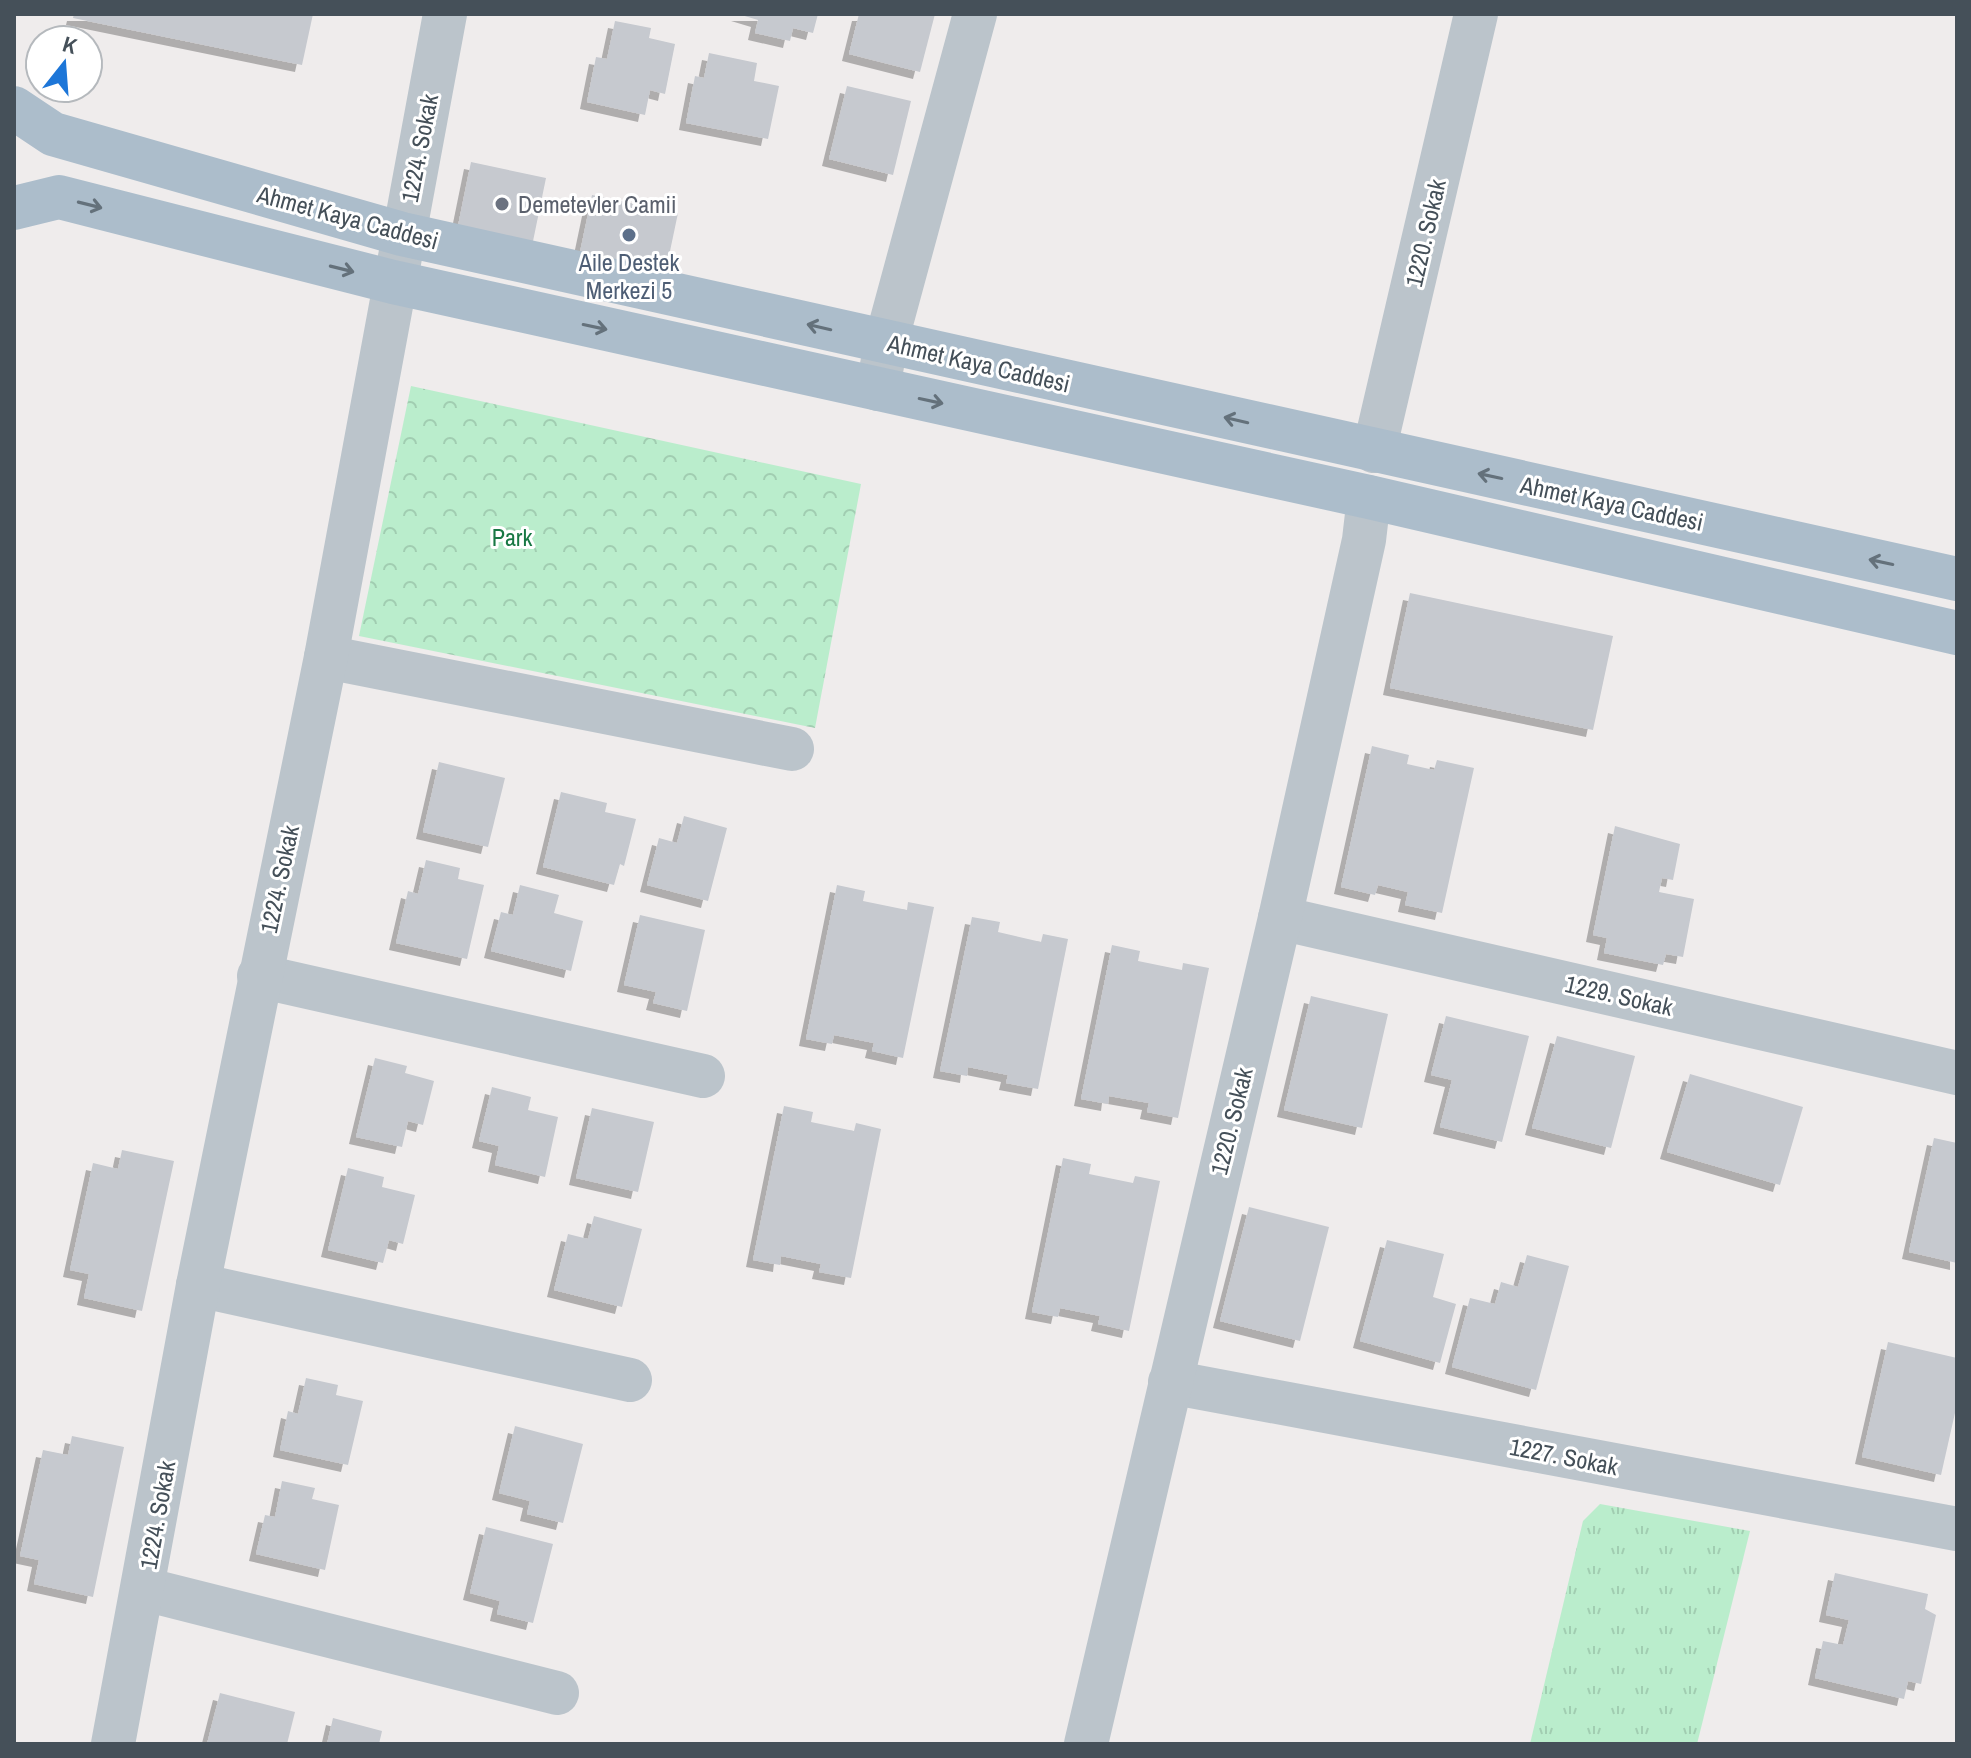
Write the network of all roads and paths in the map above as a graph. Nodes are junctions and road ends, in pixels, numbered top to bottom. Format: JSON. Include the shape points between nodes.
{"nodes":[{"id":1,"x":445,"y":14,"type":"edge"},
{"id":2,"x":975,"y":14,"type":"edge"},
{"id":3,"x":1476,"y":14,"type":"edge"},
{"id":4,"x":14,"y":108,"type":"edge"},
{"id":5,"x":14,"y":208,"type":"edge"},
{"id":6,"x":402,"y":234,"type":"junction"},
{"id":7,"x":393,"y":282,"type":"junction"},
{"id":8,"x":886,"y":342,"type":"junction"},
{"id":9,"x":878,"y":389,"type":"junction"},
{"id":10,"x":1374,"y":451,"type":"junction"},
{"id":11,"x":1369,"y":497,"type":"junction"},
{"id":12,"x":1957,"y":579,"type":"edge"},
{"id":13,"x":1957,"y":633,"type":"edge"},
{"id":14,"x":326,"y":657,"type":"junction"},
{"id":15,"x":792,"y":749,"type":"dead end"},
{"id":16,"x":1280,"y":918,"type":"junction"},
{"id":17,"x":259,"y":976,"type":"junction"},
{"id":18,"x":1957,"y":1073,"type":"edge"},
{"id":19,"x":703,"y":1076,"type":"dead end"},
{"id":20,"x":198,"y":1285,"type":"junction"},
{"id":21,"x":630,"y":1380,"type":"dead end"},
{"id":22,"x":1170,"y":1382,"type":"junction"},
{"id":23,"x":1957,"y":1529,"type":"edge"},
{"id":24,"x":144,"y":1589,"type":"junction"},
{"id":25,"x":557,"y":1693,"type":"dead end"},
{"id":26,"x":113,"y":1744,"type":"edge"},
{"id":27,"x":1086,"y":1744,"type":"edge"}],
"edges":[{"from":1,"to":6,"type":"street","name":"1224. Sokak"},
{"from":2,"to":8,"type":"street"},
{"from":3,"to":10,"type":"street","name":"1220. Sokak"},
{"from":4,"to":6,"type":"main road","name":"Ahmet Kaya Caddesi","via":[[53,134]]},
{"from":5,"to":7,"type":"main road","name":"Ahmet Kaya Caddesi","one_way":true,"via":[[59,197]]},
{"from":6,"to":7,"type":"street","name":"1224. Sokak"},
{"from":8,"to":6,"type":"main road","name":"Ahmet Kaya Caddesi","one_way":true},
{"from":7,"to":9,"type":"main road","name":"Ahmet Kaya Caddesi","one_way":true},
{"from":7,"to":14,"type":"street","name":"1224. Sokak"},
{"from":8,"to":9,"type":"street"},
{"from":10,"to":8,"type":"main road","name":"Ahmet Kaya Caddesi","one_way":true},
{"from":9,"to":11,"type":"main road","name":"Ahmet Kaya Caddesi","one_way":true},
{"from":12,"to":10,"type":"main road","name":"Ahmet Kaya Caddesi","one_way":true},
{"from":11,"to":13,"type":"main road","name":"Ahmet Kaya Caddesi"},
{"from":11,"to":16,"type":"street","name":"1220. Sokak","via":[[1364,540]]},
{"from":14,"to":15,"type":"street"},
{"from":14,"to":17,"type":"street","name":"1224. Sokak"},
{"from":16,"to":18,"type":"street","name":"1229. Sokak"},
{"from":16,"to":22,"type":"street","name":"1220. Sokak"},
{"from":17,"to":19,"type":"street"},
{"from":17,"to":20,"type":"street","name":"1224. Sokak"},
{"from":20,"to":21,"type":"street"},
{"from":20,"to":24,"type":"street","name":"1224. Sokak"},
{"from":22,"to":23,"type":"street","name":"1227. Sokak"},
{"from":22,"to":27,"type":"street","name":"1220. Sokak"},
{"from":24,"to":25,"type":"street"},
{"from":24,"to":26,"type":"street","name":"1224. Sokak"}]}
